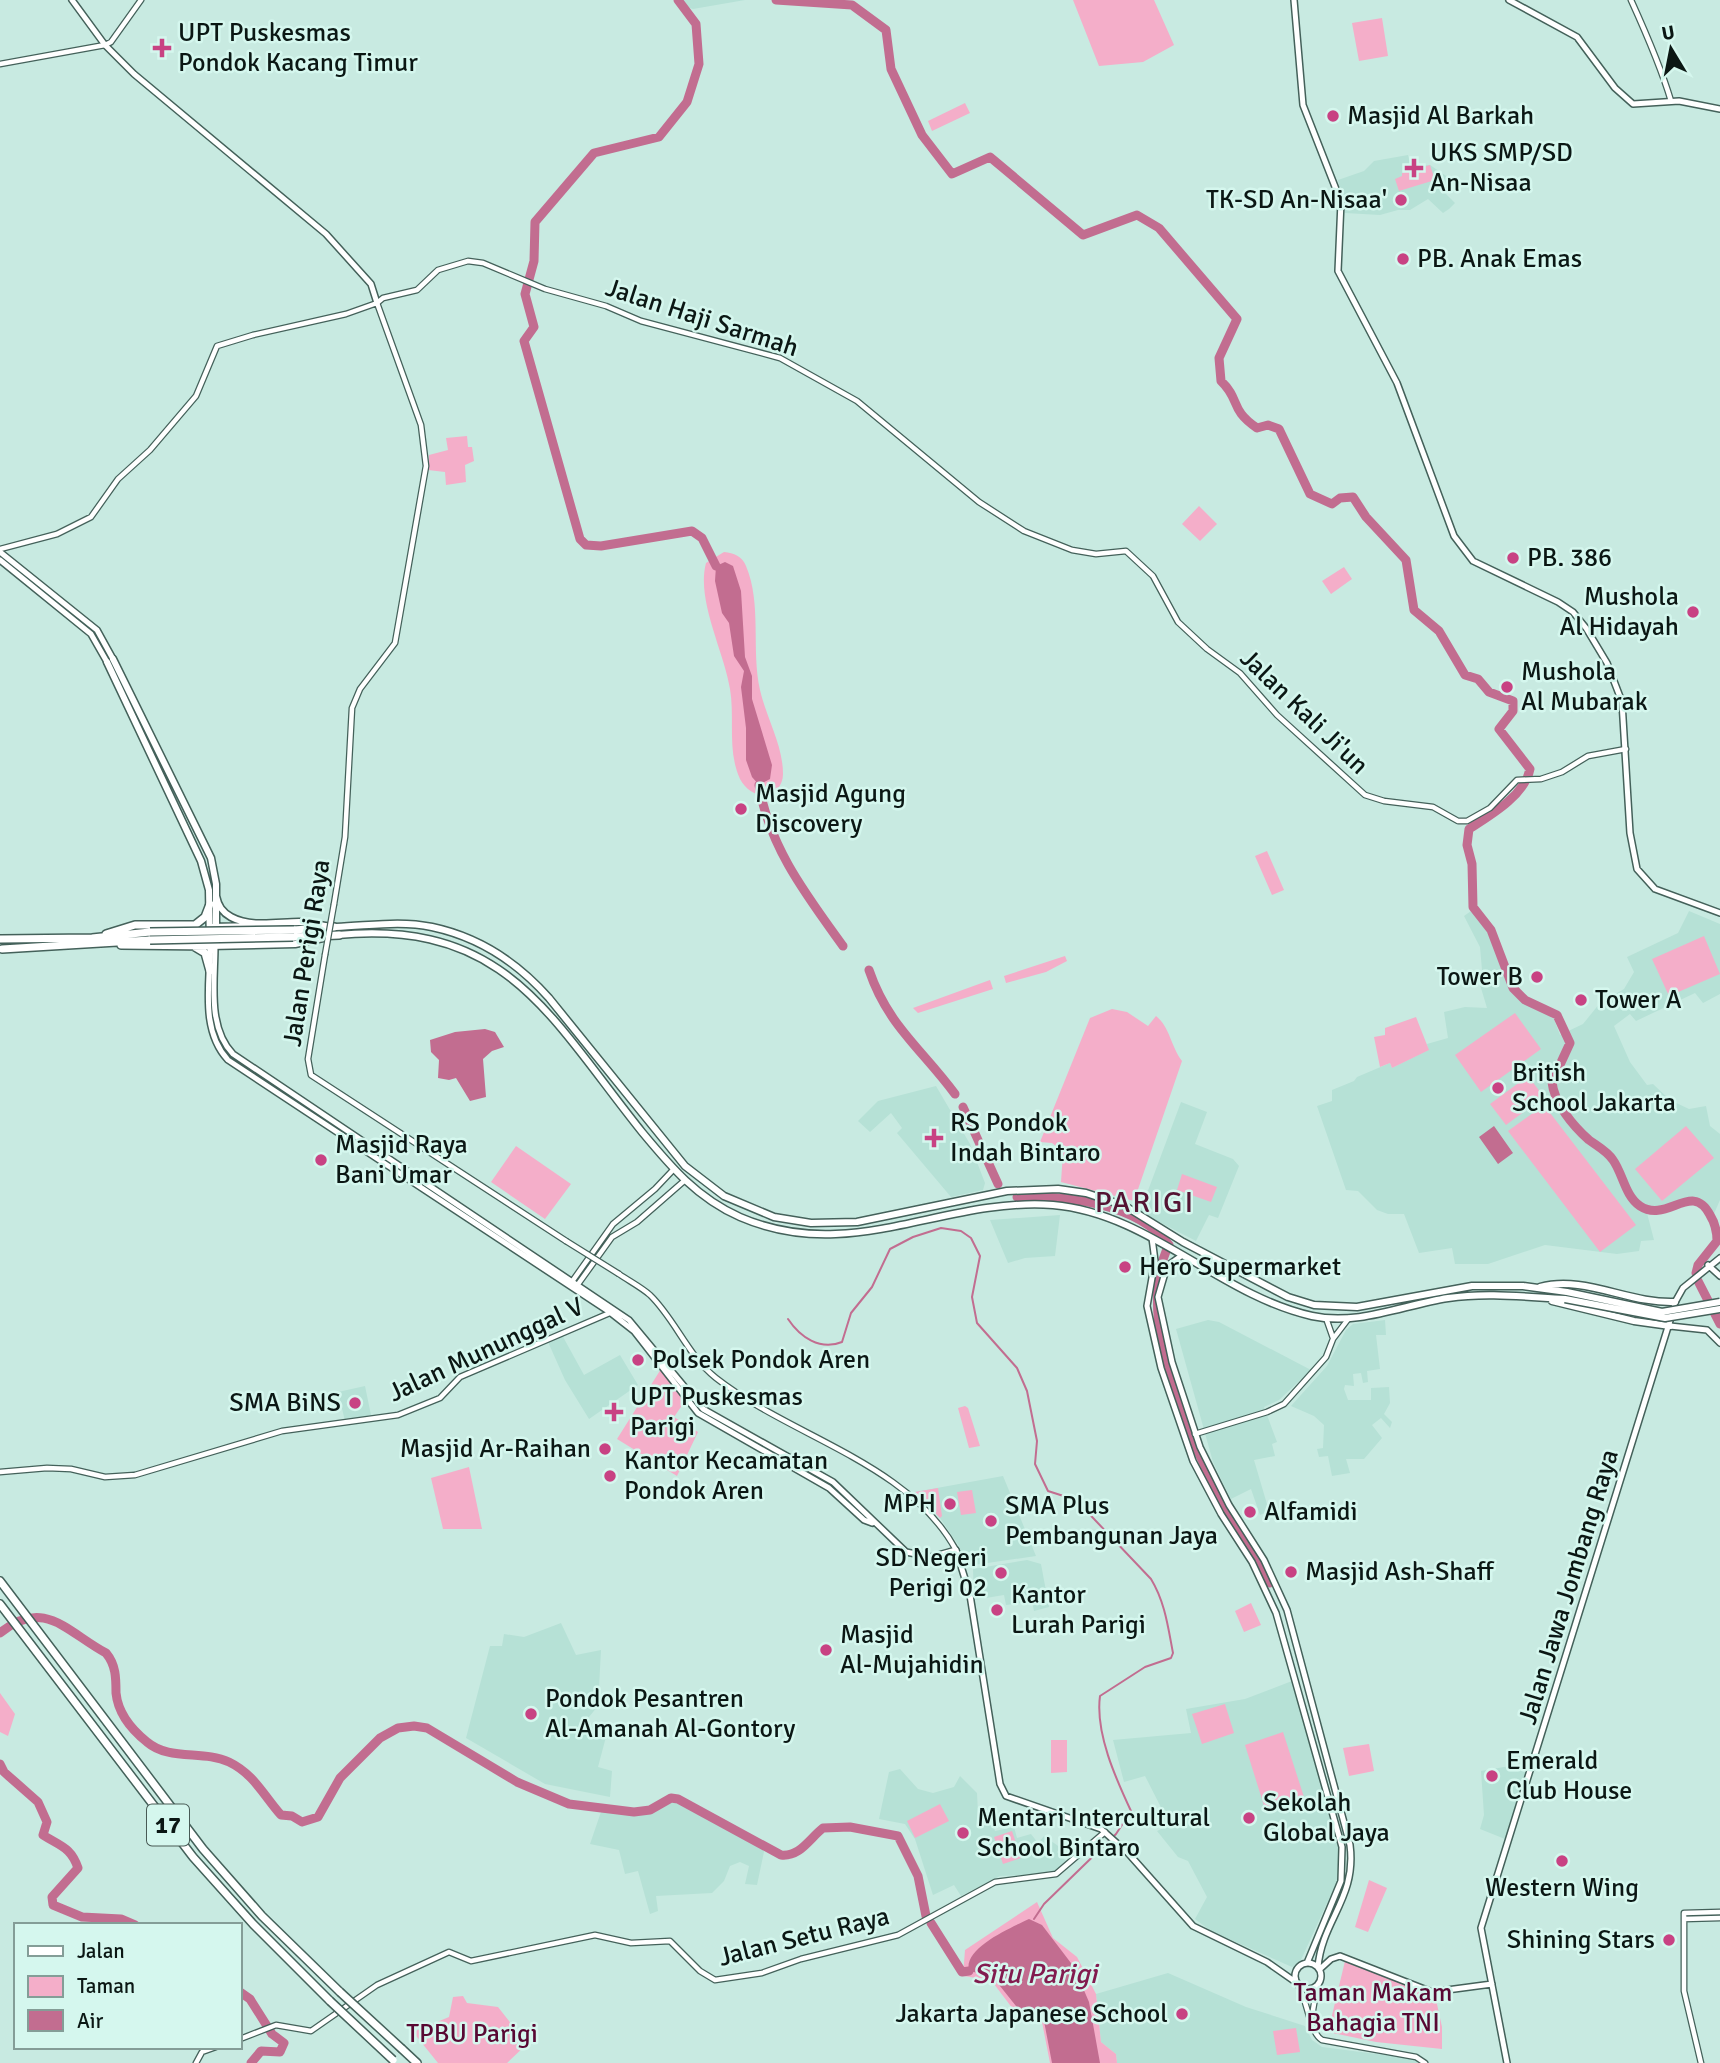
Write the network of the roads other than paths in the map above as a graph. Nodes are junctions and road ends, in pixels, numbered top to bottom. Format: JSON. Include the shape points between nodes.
{"nodes":[{"id":1,"x":72,"y":0,"type":"edge"},
{"id":2,"x":141,"y":0,"type":"edge"},
{"id":3,"x":1294,"y":0,"type":"edge"},
{"id":4,"x":1509,"y":0,"type":"edge"},
{"id":5,"x":1630,"y":0,"type":"edge"},
{"id":6,"x":105,"y":45,"type":"junction"},
{"id":7,"x":0,"y":64,"type":"edge"},
{"id":8,"x":1671,"y":101,"type":"junction"},
{"id":9,"x":1720,"y":109,"type":"edge"},
{"id":10,"x":377,"y":303,"type":"junction"},
{"id":11,"x":1024,"y":531,"type":"joint"},
{"id":12,"x":0,"y":551,"type":"edge"},
{"id":13,"x":0,"y":560,"type":"edge"},
{"id":14,"x":110,"y":661,"type":"junction"},
{"id":15,"x":1626,"y":749,"type":"junction"},
{"id":16,"x":216,"y":896,"type":"junction"},
{"id":17,"x":210,"y":904,"type":"junction"},
{"id":18,"x":1720,"y":913,"type":"edge"},
{"id":19,"x":272,"y":923,"type":"junction"},
{"id":20,"x":213,"y":927,"type":"junction"},
{"id":21,"x":334,"y":927,"type":"junction"},
{"id":22,"x":294,"y":934,"type":"junction"},
{"id":23,"x":339,"y":935,"type":"junction"},
{"id":24,"x":1,"y":939,"type":"edge"},
{"id":25,"x":92,"y":942,"type":"junction"},
{"id":26,"x":192,"y":946,"type":"junction"},
{"id":27,"x":213,"y":946,"type":"junction"},
{"id":28,"x":2,"y":949,"type":"dead end"},
{"id":29,"x":210,"y":971,"type":"junction"},
{"id":30,"x":218,"y":1031,"type":"junction"},
{"id":31,"x":211,"y":1034,"type":"junction"},
{"id":32,"x":334,"y":1125,"type":"junction"},
{"id":33,"x":673,"y":1170,"type":"junction"},
{"id":34,"x":684,"y":1181,"type":"junction"},
{"id":35,"x":1015,"y":1190,"type":"junction"},
{"id":36,"x":1018,"y":1206,"type":"junction"},
{"id":37,"x":825,"y":1224,"type":"junction"},
{"id":38,"x":824,"y":1236,"type":"junction"},
{"id":39,"x":1152,"y":1238,"type":"junction"},
{"id":40,"x":1177,"y":1254,"type":"junction"},
{"id":41,"x":1720,"y":1258,"type":"edge"},
{"id":42,"x":1156,"y":1261,"type":"junction"},
{"id":43,"x":1166,"y":1265,"type":"junction"},
{"id":44,"x":1708,"y":1265,"type":"junction"},
{"id":45,"x":1720,"y":1276,"type":"edge"},
{"id":46,"x":1253,"y":1279,"type":"junction"},
{"id":47,"x":1264,"y":1284,"type":"junction"},
{"id":48,"x":573,"y":1285,"type":"junction"},
{"id":49,"x":1538,"y":1288,"type":"junction"},
{"id":50,"x":1246,"y":1289,"type":"junction"},
{"id":51,"x":1566,"y":1295,"type":"junction"},
{"id":52,"x":1259,"y":1296,"type":"junction"},
{"id":53,"x":1542,"y":1297,"type":"junction"},
{"id":54,"x":1675,"y":1302,"type":"junction"},
{"id":55,"x":1720,"y":1302,"type":"edge"},
{"id":56,"x":1720,"y":1309,"type":"edge"},
{"id":57,"x":613,"y":1312,"type":"junction"},
{"id":58,"x":1326,"y":1318,"type":"junction"},
{"id":59,"x":1349,"y":1318,"type":"junction"},
{"id":60,"x":1670,"y":1326,"type":"junction"},
{"id":61,"x":1333,"y":1339,"type":"junction"},
{"id":62,"x":1720,"y":1343,"type":"edge"},
{"id":63,"x":1166,"y":1365,"type":"junction"},
{"id":64,"x":1195,"y":1434,"type":"junction"},
{"id":65,"x":0,"y":1472,"type":"edge"},
{"id":66,"x":956,"y":1550,"type":"junction"},
{"id":67,"x":943,"y":1555,"type":"junction"},
{"id":68,"x":959,"y":1558,"type":"junction"},
{"id":69,"x":0,"y":1581,"type":"edge"},
{"id":70,"x":2,"y":1606,"type":"edge"},
{"id":71,"x":1107,"y":1833,"type":"junction"},
{"id":72,"x":1720,"y":1912,"type":"edge"},
{"id":73,"x":1684,"y":1916,"type":"junction"},
{"id":74,"x":1720,"y":1918,"type":"edge"},
{"id":75,"x":1308,"y":1952,"type":"junction"},
{"id":76,"x":1319,"y":1955,"type":"junction"},
{"id":77,"x":1331,"y":1959,"type":"junction"},
{"id":78,"x":1307,"y":1963,"type":"junction"},
{"id":79,"x":1298,"y":1967,"type":"junction"},
{"id":80,"x":1319,"y":1968,"type":"junction"},
{"id":81,"x":1280,"y":1970,"type":"junction"},
{"id":82,"x":1297,"y":1984,"type":"junction"},
{"id":83,"x":1492,"y":1984,"type":"junction"},
{"id":84,"x":1317,"y":1986,"type":"junction"},
{"id":85,"x":1312,"y":2019,"type":"junction"},
{"id":86,"x":242,"y":2038,"type":"edge"},
{"id":87,"x":210,"y":2049,"type":"edge"},
{"id":88,"x":394,"y":2061,"type":"edge"},
{"id":89,"x":196,"y":2063,"type":"edge"},
{"id":90,"x":417,"y":2063,"type":"edge"},
{"id":91,"x":1425,"y":2063,"type":"edge"},
{"id":92,"x":1507,"y":2063,"type":"edge"},
{"id":93,"x":1701,"y":2063,"type":"edge"}],
"edges":[{"from":1,"to":6,"type":"main road"},
{"from":2,"to":6,"type":"street"},
{"from":3,"to":15,"type":"main road","via":[[1304,105],[1341,202],[1338,271],[1397,383],[1454,536],[1473,561],[1558,602],[1578,618],[1618,686]]},
{"from":4,"to":8,"type":"main road","via":[[1577,37],[1615,88],[1633,104]]},
{"from":5,"to":8,"type":"street","via":[[1661,67]]},
{"from":6,"to":7,"type":"street"},
{"from":6,"to":10,"type":"main road","via":[[144,83],[326,234],[371,284]]},
{"from":8,"to":9,"type":"main road"},
{"from":10,"to":11,"type":"street","name":"Jalan Haji Sarmah","via":[[417,290],[438,270],[467,261],[483,263],[641,321],[768,354],[856,401],[979,502]]},
{"from":10,"to":12,"type":"street","name":"Jalan Haji Sarmah","via":[[217,346],[196,396],[118,479],[91,517],[57,534]]},
{"from":10,"to":66,"type":"street","name":"Jalan Perigi Raya","bridge":true,"via":[[421,425],[426,466],[395,643],[360,689],[352,708],[345,837],[308,1059],[312,1076],[650,1296],[713,1375],[740,1396],[912,1495],[930,1511]]},
{"from":11,"to":15,"type":"street","name":"Jalan Kali Ji'un","via":[[1072,550],[1096,554],[1126,551],[1138,559],[1153,576],[1178,622],[1240,673],[1277,715],[1366,795],[1384,802],[1433,807],[1467,821],[1484,813],[1520,779],[1556,775],[1588,756]]},
{"from":12,"to":14,"type":"main road","via":[[97,630]]},
{"from":13,"to":14,"type":"main road","via":[[91,634]]},
{"from":14,"to":16,"type":"main road","via":[[211,858]]},
{"from":14,"to":17,"type":"main road","via":[[201,861]]},
{"from":15,"to":18,"type":"main road","via":[[1630,833],[1637,869],[1655,890]]},
{"from":16,"to":19,"type":"main road","via":[[218,906],[229,916]]},
{"from":16,"to":20,"type":"main road"},
{"from":17,"to":20,"type":"main road"},
{"from":17,"to":25,"type":"highway","via":[[195,925],[135,925]]},
{"from":19,"to":20,"type":"main road"},
{"from":19,"to":21,"type":"main road"},
{"from":20,"to":27,"type":"main road"},
{"from":21,"to":22,"type":"highway"},
{"from":21,"to":37,"type":"main road","via":[[378,923],[425,926],[495,952],[538,985],[694,1174],[754,1210]]},
{"from":22,"to":23,"type":"highway"},
{"from":22,"to":25,"type":"highway","bridge":true,"via":[[150,936]]},
{"from":23,"to":27,"type":"main road","via":[[295,944]]},
{"from":23,"to":33,"type":"main road","via":[[387,932],[431,938],[468,950],[503,971],[536,1001]]},
{"from":24,"to":25,"type":"highway"},
{"from":25,"to":26,"type":"highway"},
{"from":25,"to":28,"type":"highway"},
{"from":26,"to":27,"type":"highway"},
{"from":26,"to":29,"type":"highway","via":[[205,953]]},
{"from":27,"to":29,"type":"main road"},
{"from":27,"to":30,"type":"main road"},
{"from":29,"to":31,"type":"main road"},
{"from":30,"to":31,"type":"main road"},
{"from":30,"to":32,"type":"main road","via":[[233,1054]]},
{"from":31,"to":32,"type":"main road","via":[[228,1060]]},
{"from":32,"to":48,"type":"main road"},
{"from":33,"to":34,"type":"main road"},
{"from":33,"to":48,"type":"street","via":[[613,1224]]},
{"from":34,"to":38,"type":"main road","via":[[718,1205],[760,1224],[778,1231]]},
{"from":34,"to":48,"type":"street","via":[[612,1237]]},
{"from":35,"to":36,"type":"main road"},
{"from":35,"to":37,"type":"main road","via":[[870,1220]]},
{"from":35,"to":46,"type":"main road","via":[[1058,1189],[1099,1196],[1138,1212]]},
{"from":36,"to":38,"type":"main road"},
{"from":36,"to":39,"type":"main road","via":[[1095,1213]]},
{"from":37,"to":38,"type":"main road"},
{"from":39,"to":40,"type":"main road"},
{"from":39,"to":42,"type":"main road"},
{"from":40,"to":43,"type":"main road"},
{"from":40,"to":50,"type":"main road"},
{"from":41,"to":44,"type":"main road"},
{"from":42,"to":43,"type":"main road"},
{"from":42,"to":63,"type":"main road","via":[[1147,1306]]},
{"from":43,"to":63,"type":"main road","via":[[1158,1297]]},
{"from":44,"to":45,"type":"main road"},
{"from":44,"to":54,"type":"main road"},
{"from":46,"to":47,"type":"main road"},
{"from":46,"to":50,"type":"main road"},
{"from":47,"to":49,"type":"main road","via":[[1298,1301],[1333,1308],[1459,1287]]},
{"from":47,"to":52,"type":"main road","via":[[1258,1288]]},
{"from":48,"to":57,"type":"main road"},
{"from":49,"to":51,"type":"main road"},
{"from":49,"to":54,"type":"main road","via":[[1573,1284]]},
{"from":50,"to":52,"type":"main road"},
{"from":51,"to":53,"type":"main road"},
{"from":51,"to":55,"type":"main road","bridge":true,"via":[[1662,1312]]},
{"from":51,"to":56,"type":"main road","bridge":true,"via":[[1665,1318]]},
{"from":52,"to":58,"type":"main road"},
{"from":53,"to":59,"type":"main road","via":[[1490,1294],[1449,1298]]},
{"from":53,"to":60,"type":"main road"},
{"from":54,"to":60,"type":"main road","name":"Jalan Jawa Jombang Raya"},
{"from":57,"to":65,"type":"street","name":"Jalan Mununggal V","via":[[460,1377],[440,1398],[398,1415],[282,1432],[135,1475],[106,1477],[47,1468]]},
{"from":57,"to":67,"type":"main road","via":[[634,1331],[698,1413],[829,1488],[909,1554]]},
{"from":58,"to":59,"type":"main road"},
{"from":58,"to":61,"type":"street"},
{"from":59,"to":61,"type":"street"},
{"from":60,"to":62,"type":"main road","via":[[1707,1330]]},
{"from":60,"to":83,"type":"main road","name":"Jalan Jawa Jombang Raya","via":[[1481,1928]]},
{"from":61,"to":64,"type":"street","via":[[1326,1357],[1283,1404]]},
{"from":63,"to":64,"type":"main road"},
{"from":63,"to":75,"type":"main road","via":[[1193,1461],[1276,1613],[1339,1837],[1342,1877]]},
{"from":64,"to":76,"type":"main road","via":[[1285,1605],[1349,1839],[1351,1879]]},
{"from":66,"to":67,"type":"main road"},
{"from":66,"to":68,"type":"main road"},
{"from":67,"to":68,"type":"main road"},
{"from":68,"to":71,"type":"main road","via":[[972,1604],[1002,1791],[1022,1804],[1084,1821]]},
{"from":69,"to":90,"type":"highway","number":"17","bridge":true,"via":[[203,1849],[262,1916]]},
{"from":70,"to":88,"type":"highway","number":"17","bridge":true,"via":[[193,1857],[253,1924]]},
{"from":71,"to":81,"type":"main road","via":[[1197,1928]]},
{"from":71,"to":86,"type":"street","name":"Jalan Setu Raya","via":[[1056,1874],[995,1882],[893,1936],[723,1981],[710,1979],[664,1939],[636,1943],[592,1935],[471,1961],[448,1952],[377,1985],[311,2031],[276,2025]]},
{"from":72,"to":73,"type":"street"},
{"from":73,"to":74,"type":"street"},
{"from":73,"to":93,"type":"street","via":[[1684,1991]]},
{"from":75,"to":76,"type":"main road"},
{"from":75,"to":78,"type":"main road"},
{"from":76,"to":77,"type":"main road"},
{"from":76,"to":80,"type":"main road"},
{"from":77,"to":80,"type":"main road"},
{"from":77,"to":83,"type":"main road","via":[[1340,1956],[1432,1992]]},
{"from":78,"to":79,"type":"main road"},
{"from":78,"to":80,"type":"main road"},
{"from":79,"to":81,"type":"main road"},
{"from":79,"to":82,"type":"main road"},
{"from":80,"to":84,"type":"main road"},
{"from":81,"to":82,"type":"main road"},
{"from":82,"to":84,"type":"main road","via":[[1309,1989]]},
{"from":82,"to":85,"type":"street"},
{"from":83,"to":92,"type":"main road","name":"Jalan Jawa Jombang Raya"},
{"from":84,"to":85,"type":"street"},
{"from":85,"to":91,"type":"street","via":[[1314,2034],[1322,2040],[1416,2057]]},
{"from":87,"to":89,"type":"street","via":[[202,2052]]}]}
